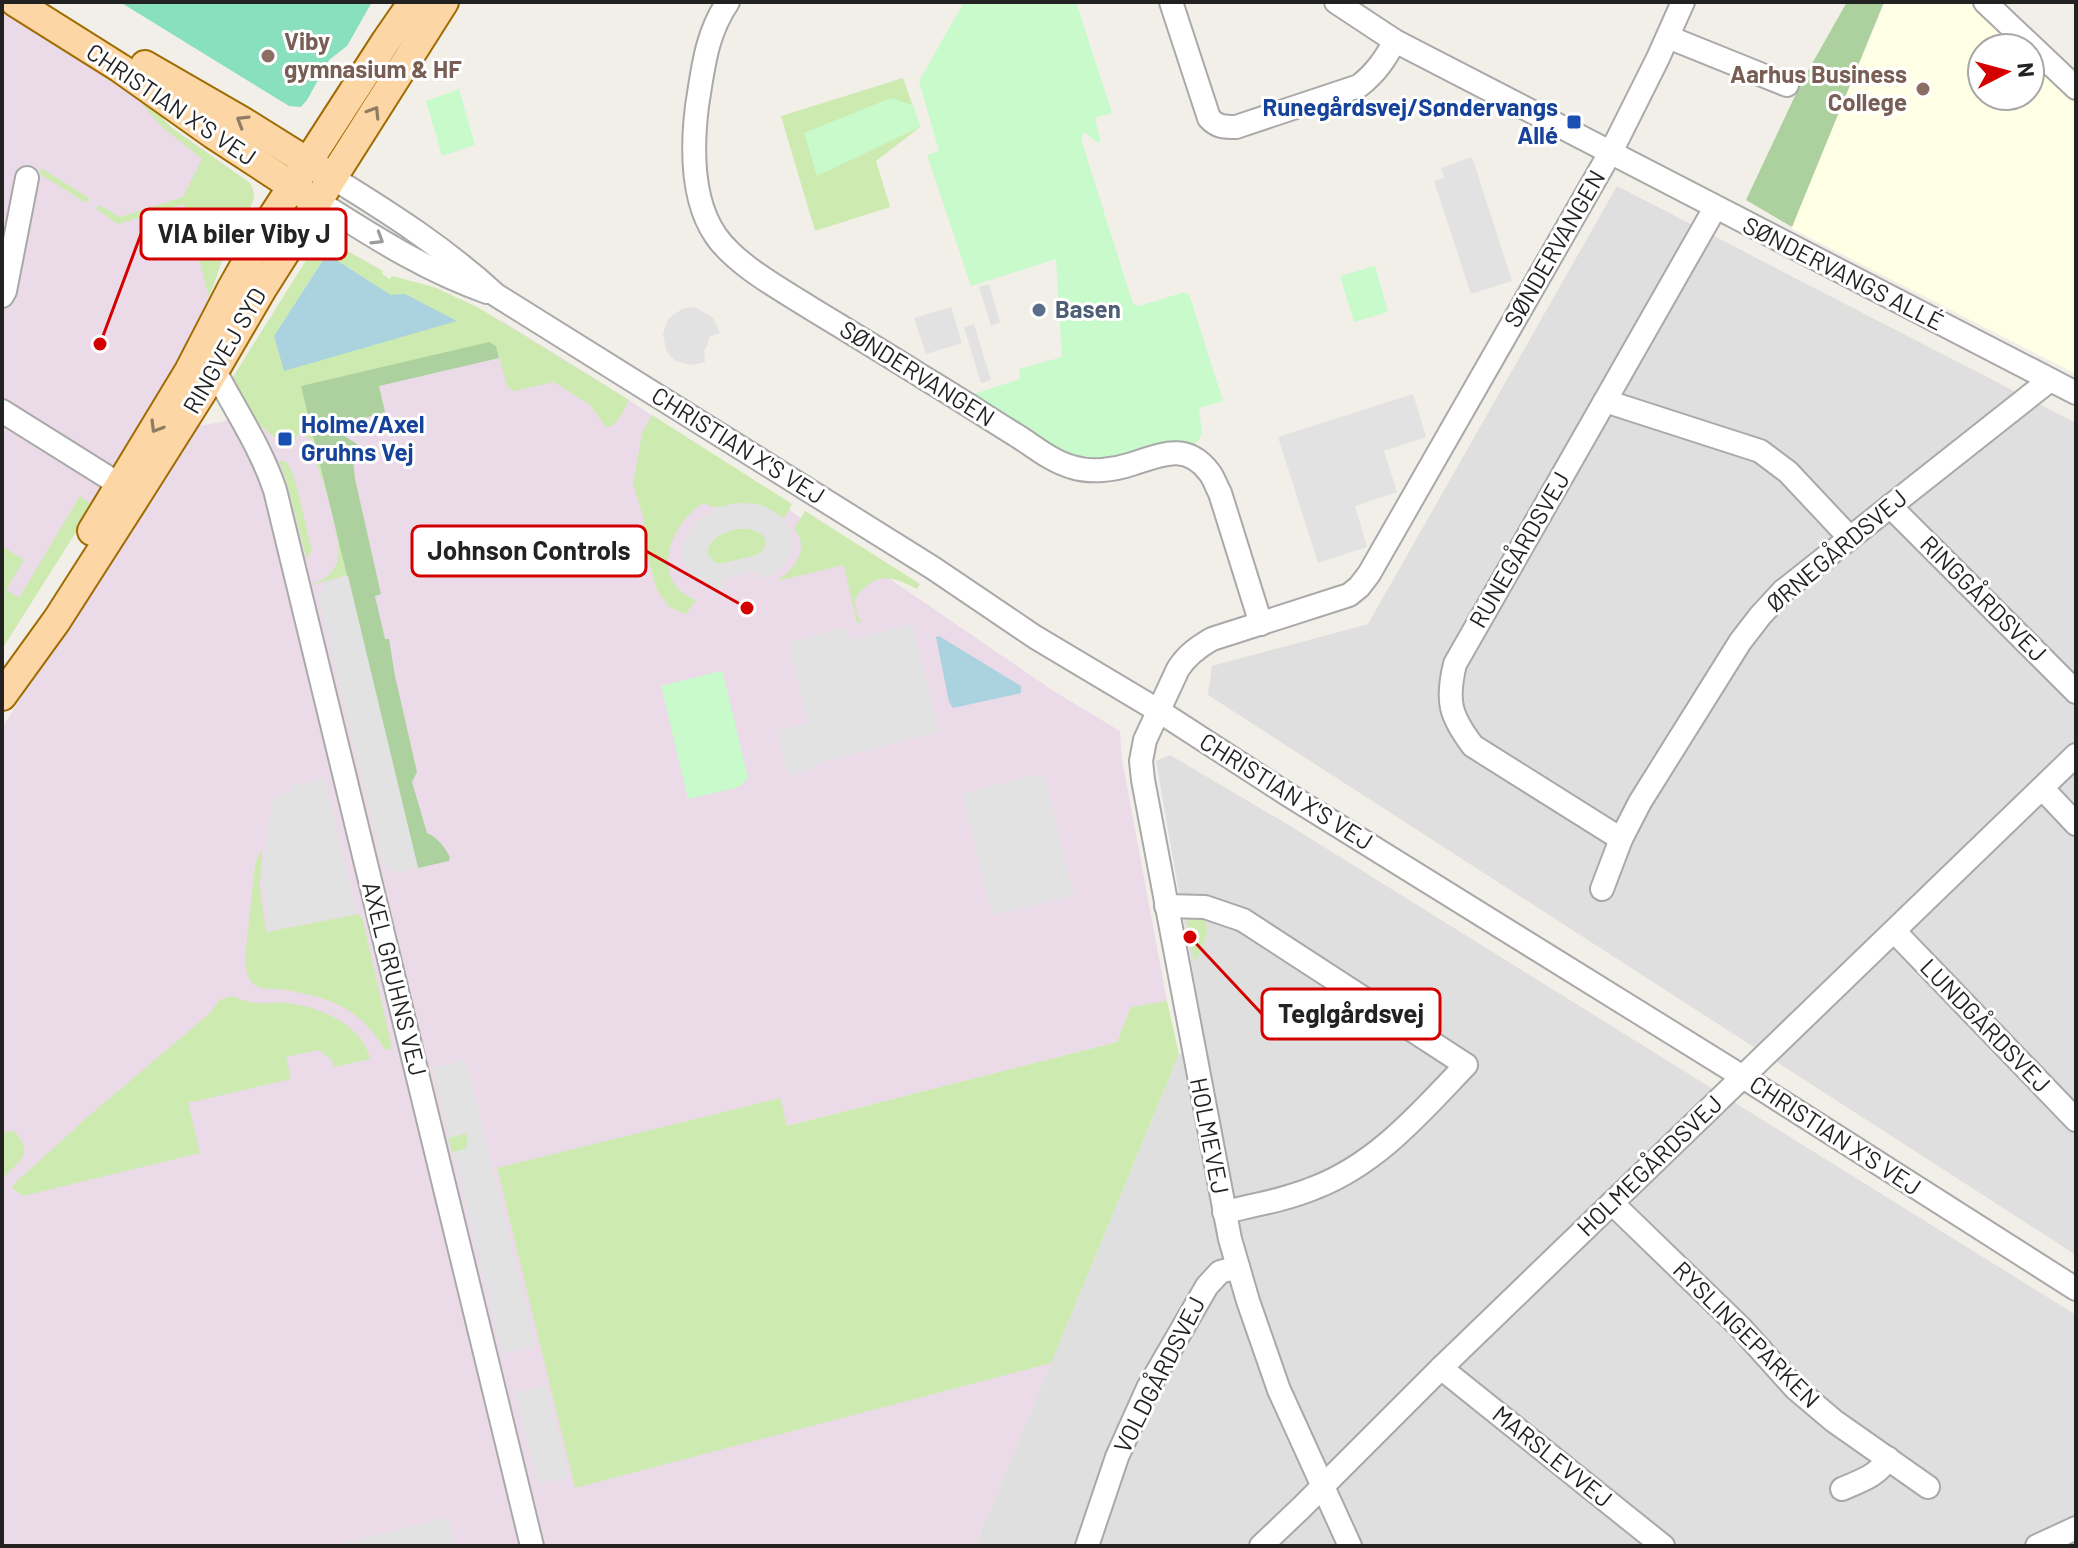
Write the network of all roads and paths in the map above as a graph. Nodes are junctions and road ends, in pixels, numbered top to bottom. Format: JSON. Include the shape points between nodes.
{"nodes":[{"id":1,"x":15,"y":2,"type":"edge"},
{"id":2,"x":45,"y":2,"type":"edge"},
{"id":3,"x":413,"y":2,"type":"edge"},
{"id":4,"x":444,"y":2,"type":"edge"},
{"id":5,"x":728,"y":2,"type":"edge"},
{"id":6,"x":1171,"y":2,"type":"edge"},
{"id":7,"x":1336,"y":2,"type":"edge"},
{"id":8,"x":1683,"y":2,"type":"edge"},
{"id":9,"x":1985,"y":2,"type":"edge"},
{"id":10,"x":1668,"y":37,"type":"junction"},
{"id":11,"x":1395,"y":41,"type":"junction"},
{"id":12,"x":1787,"y":85,"type":"dead end"},
{"id":13,"x":2076,"y":88,"type":"edge"},
{"id":14,"x":1611,"y":152,"type":"junction"},
{"id":15,"x":308,"y":162,"type":"junction"},
{"id":16,"x":27,"y":178,"type":"dead end"},
{"id":17,"x":333,"y":178,"type":"junction"},
{"id":18,"x":293,"y":186,"type":"junction"},
{"id":19,"x":317,"y":201,"type":"junction"},
{"id":20,"x":1715,"y":208,"type":"junction"},
{"id":21,"x":232,"y":288,"type":"junction"},
{"id":22,"x":496,"y":295,"type":"junction"},
{"id":23,"x":2,"y":296,"type":"edge"},
{"id":24,"x":2050,"y":380,"type":"junction"},
{"id":25,"x":209,"y":382,"type":"junction"},
{"id":26,"x":2076,"y":393,"type":"edge"},
{"id":27,"x":1605,"y":401,"type":"junction"},
{"id":28,"x":2,"y":411,"type":"edge"},
{"id":29,"x":129,"y":490,"type":"junction"},
{"id":30,"x":1890,"y":506,"type":"junction"},
{"id":31,"x":1850,"y":538,"type":"junction"},
{"id":32,"x":1261,"y":624,"type":"junction"},
{"id":33,"x":2,"y":683,"type":"edge"},
{"id":34,"x":2076,"y":692,"type":"edge"},
{"id":35,"x":2,"y":696,"type":"edge"},
{"id":36,"x":1159,"y":711,"type":"junction"},
{"id":37,"x":2076,"y":755,"type":"edge"},
{"id":38,"x":2042,"y":788,"type":"junction"},
{"id":39,"x":2076,"y":824,"type":"edge"},
{"id":40,"x":1621,"y":839,"type":"junction"},
{"id":41,"x":1602,"y":889,"type":"dead end"},
{"id":42,"x":1166,"y":906,"type":"junction"},
{"id":43,"x":1895,"y":932,"type":"junction"},
{"id":44,"x":1743,"y":1077,"type":"junction"},
{"id":45,"x":2076,"y":1120,"type":"edge"},
{"id":46,"x":1612,"y":1203,"type":"junction"},
{"id":47,"x":1224,"y":1212,"type":"junction"},
{"id":48,"x":1238,"y":1267,"type":"junction"},
{"id":49,"x":2076,"y":1289,"type":"edge"},
{"id":50,"x":1441,"y":1368,"type":"junction"},
{"id":51,"x":1888,"y":1458,"type":"junction"},
{"id":52,"x":1323,"y":1486,"type":"junction"},
{"id":53,"x":1928,"y":1487,"type":"dead end"},
{"id":54,"x":1842,"y":1489,"type":"dead end"},
{"id":55,"x":2076,"y":1528,"type":"edge"},
{"id":56,"x":532,"y":1546,"type":"edge"},
{"id":57,"x":1087,"y":1546,"type":"edge"},
{"id":58,"x":1261,"y":1546,"type":"edge"},
{"id":59,"x":1350,"y":1546,"type":"edge"},
{"id":60,"x":1663,"y":1546,"type":"edge"},
{"id":61,"x":2037,"y":1546,"type":"edge"}],
"edges":[{"from":1,"to":18,"type":"main road","name":"CHRISTIAN X'S VEJ"},
{"from":15,"to":2,"type":"main road","name":"CHRISTIAN X'S VEJ","one_way":true},
{"from":3,"to":15,"type":"main road","name":"RINGVEJ SYD"},
{"from":17,"to":4,"type":"main road","name":"RINGVEJ SYD","one_way":true},
{"from":5,"to":32,"type":"street","name":"SØNDERVANGEN","via":[[708,42],[695,125],[698,192],[717,237],[776,286],[1073,468],[1113,469],[1164,453],[1198,460],[1220,493]]},
{"from":6,"to":11,"type":"street","via":[[1209,118],[1225,127],[1359,86]]},
{"from":7,"to":11,"type":"street","name":"SØNDERVANGS ALLÉ"},
{"from":8,"to":10,"type":"street"},
{"from":9,"to":13,"type":"street"},
{"from":10,"to":12,"type":"street"},
{"from":10,"to":14,"type":"street"},
{"from":11,"to":14,"type":"street","name":"SØNDERVANGS ALLÉ"},
{"from":14,"to":20,"type":"street","name":"SØNDERVANGS ALLÉ"},
{"from":14,"to":32,"type":"street","name":"SØNDERVANGEN","via":[[1369,574],[1349,595]]},
{"from":15,"to":17,"type":"main road","name":"CHRISTIAN X'S VEJ"},
{"from":15,"to":18,"type":"main road","name":"RINGVEJ SYD"},
{"from":16,"to":23,"type":"street"},
{"from":17,"to":19,"type":"main road","name":"RINGVEJ SYD"},
{"from":17,"to":22,"type":"street","name":"CHRISTIAN X'S VEJ","via":[[431,241]]},
{"from":18,"to":19,"type":"main road","name":"CHRISTIAN X'S VEJ"},
{"from":18,"to":21,"type":"main road","name":"RINGVEJ SYD"},
{"from":19,"to":22,"type":"street","name":"CHRISTIAN X'S VEJ","one_way":true,"via":[[420,264]]},
{"from":19,"to":25,"type":"main road","name":"RINGVEJ SYD"},
{"from":20,"to":24,"type":"street","name":"SØNDERVANGS ALLÉ"},
{"from":20,"to":27,"type":"street","name":"RUNEGÅRDSVEJ"},
{"from":21,"to":25,"type":"main road","via":[[199,376],[199,385]]},
{"from":21,"to":29,"type":"main road","name":"RINGVEJ SYD","one_way":true},
{"from":22,"to":36,"type":"street","name":"CHRISTIAN X'S VEJ"},
{"from":24,"to":26,"type":"street","name":"SØNDERVANGS ALLÉ"},
{"from":24,"to":30,"type":"street","name":"ØRNEGÅRDSVEJ"},
{"from":25,"to":29,"type":"main road","name":"RINGVEJ SYD"},
{"from":25,"to":56,"type":"street","name":"AXEL GRUHNS VEJ","via":[[220,406],[239,418],[271,478]]},
{"from":27,"to":31,"type":"street","via":[[1760,451],[1788,472]]},
{"from":27,"to":40,"type":"street","name":"RUNEGÅRDSVEJ","via":[[1455,664],[1450,709],[1473,746]]},
{"from":28,"to":29,"type":"street"},
{"from":29,"to":33,"type":"main road","name":"RINGVEJ SYD"},
{"from":29,"to":35,"type":"main road","name":"RINGVEJ SYD","via":[[57,620]]},
{"from":30,"to":31,"type":"street","name":"ØRNEGÅRDSVEJ"},
{"from":30,"to":34,"type":"street","name":"RINGGÅRDSVEJ"},
{"from":31,"to":40,"type":"street","name":"ØRNEGÅRDSVEJ","via":[[1783,591],[1740,642]]},
{"from":32,"to":36,"type":"street","name":"SØNDERVANGEN","via":[[1195,649],[1178,669]]},
{"from":36,"to":42,"type":"street","name":"HOLMEVEJ","via":[[1141,761]]},
{"from":36,"to":44,"type":"street","name":"CHRISTIAN X'S VEJ"},
{"from":37,"to":38,"type":"street","name":"HOLMEGÅRDSVEJ"},
{"from":38,"to":39,"type":"street"},
{"from":38,"to":43,"type":"street","name":"HOLMEGÅRDSVEJ"},
{"from":40,"to":41,"type":"street","name":"ØRNEGÅRDSVEJ"},
{"from":42,"to":47,"type":"street","name":"HOLMEVEJ"},
{"from":42,"to":47,"type":"street","via":[[1205,907],[1243,920],[1466,1065],[1390,1143],[1345,1174],[1313,1189]]},
{"from":43,"to":44,"type":"street","name":"HOLMEGÅRDSVEJ"},
{"from":43,"to":45,"type":"street","name":"LUNDGÅRDSVEJ"},
{"from":44,"to":46,"type":"street","name":"HOLMEGÅRDSVEJ"},
{"from":44,"to":49,"type":"street","name":"CHRISTIAN X'S VEJ"},
{"from":46,"to":50,"type":"street","name":"HOLMEGÅRDSVEJ"},
{"from":46,"to":51,"type":"street","name":"RYSLINGEPARKEN","via":[[1795,1388]]},
{"from":47,"to":48,"type":"street","name":"HOLMEVEJ"},
{"from":48,"to":52,"type":"street","name":"HOLMEVEJ","via":[[1275,1378]]},
{"from":48,"to":57,"type":"street","name":"VOLDGÅRDSVEJ","via":[[1220,1272],[1207,1286],[1148,1388],[1117,1457]]},
{"from":50,"to":52,"type":"street","name":"HOLMEGÅRDSVEJ"},
{"from":50,"to":60,"type":"street","name":"MARSLEVVEJ"},
{"from":51,"to":53,"type":"street","name":"RYSLINGEPARKEN"},
{"from":51,"to":54,"type":"street","via":[[1875,1474]]},
{"from":52,"to":58,"type":"street","name":"HOLMEGÅRDSVEJ"},
{"from":52,"to":59,"type":"street","name":"HOLMEVEJ"},
{"from":55,"to":61,"type":"street"}]}
